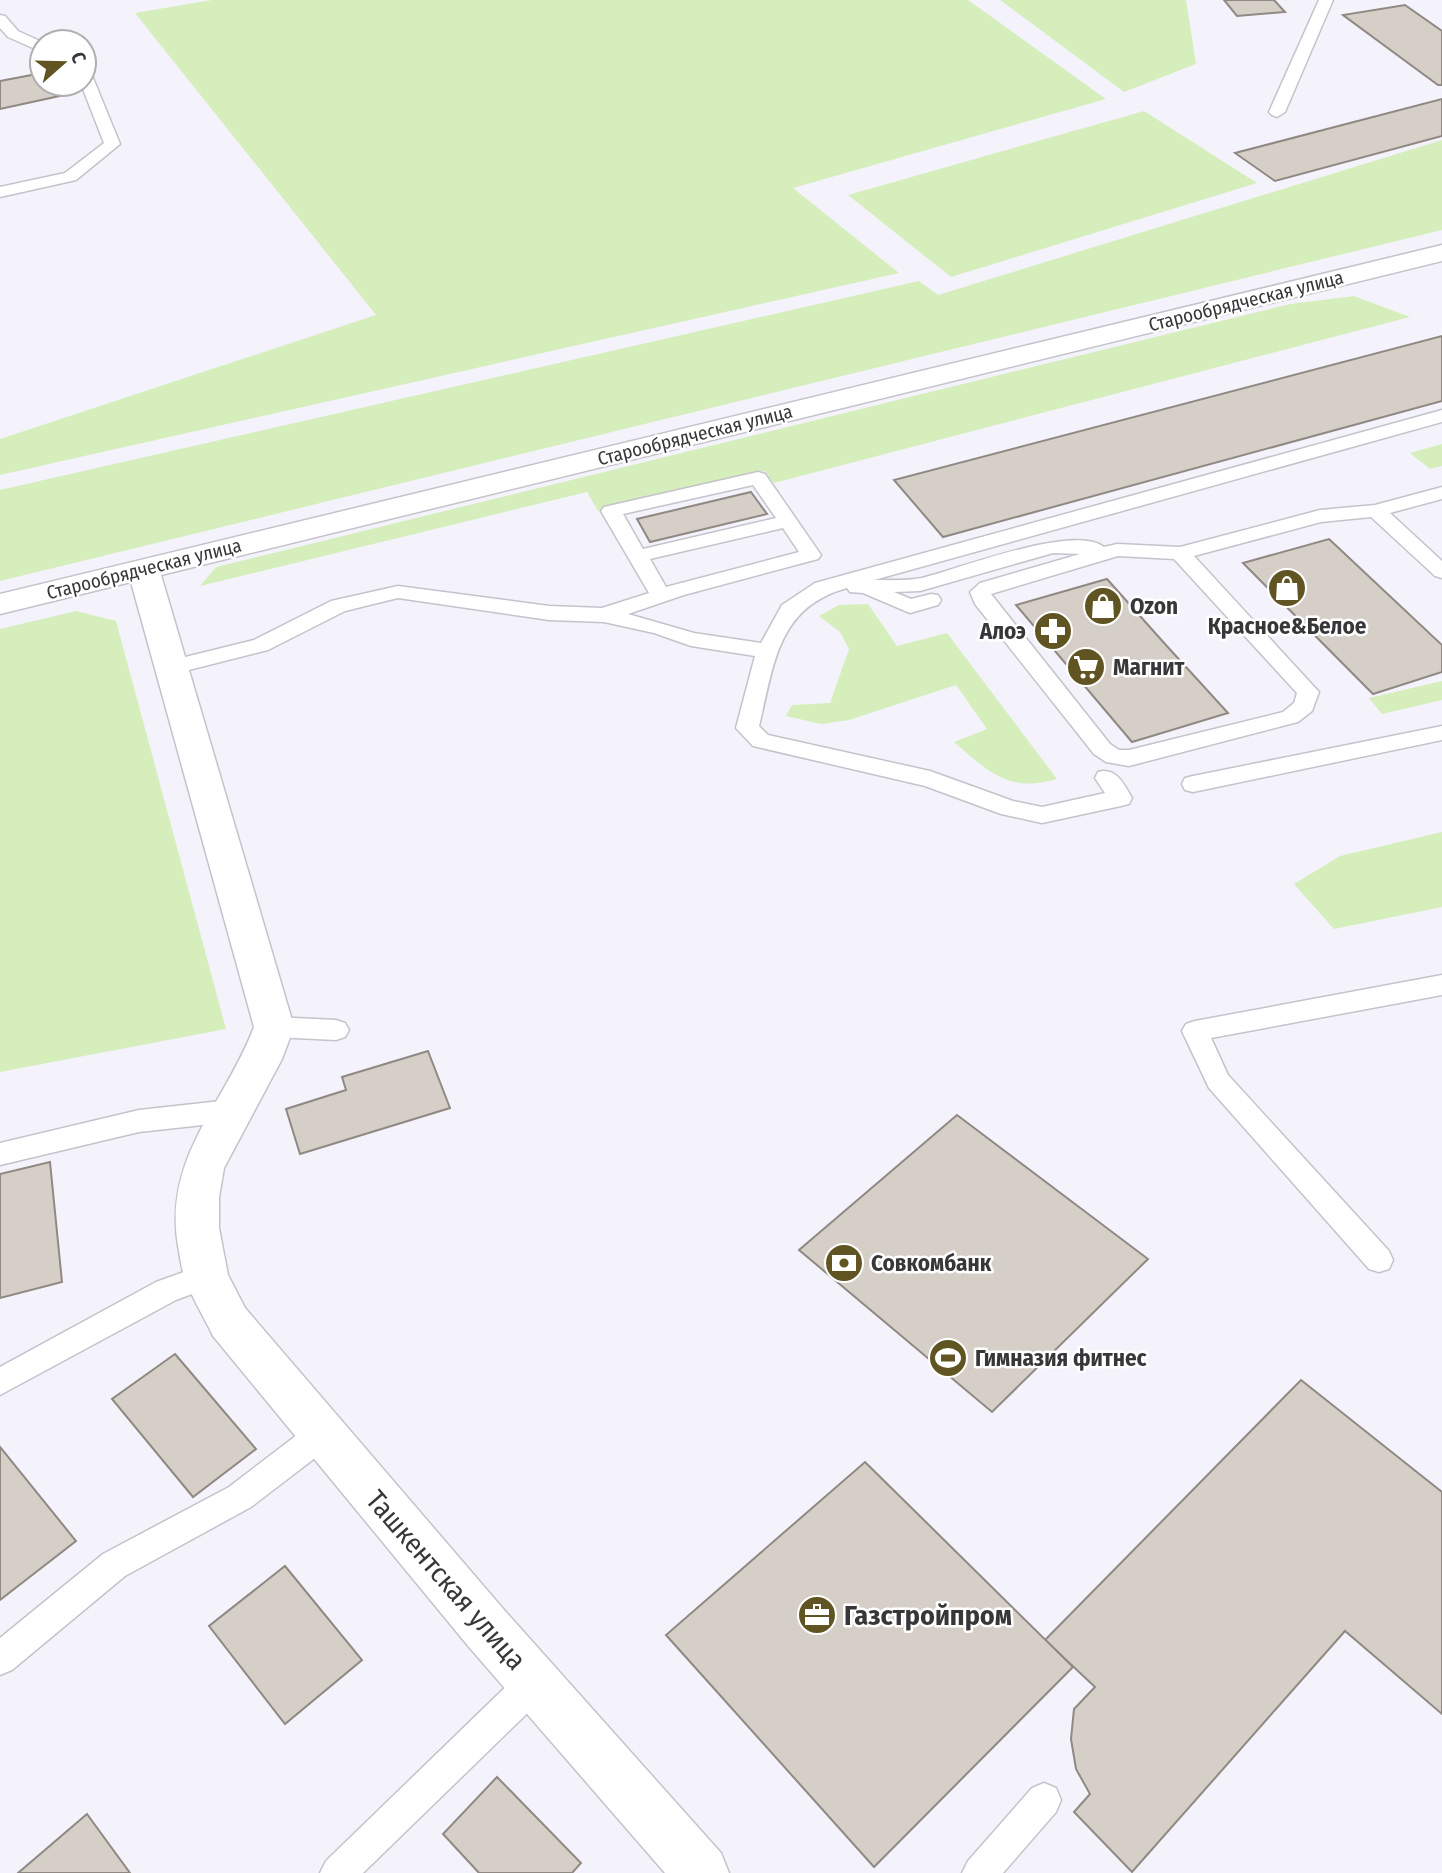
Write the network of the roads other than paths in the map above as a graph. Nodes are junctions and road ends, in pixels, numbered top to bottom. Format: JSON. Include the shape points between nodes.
{"nodes":[{"id":1,"x":1326,"y":0,"type":"edge"},
{"id":2,"x":0,"y":19,"type":"edge"},
{"id":3,"x":28,"y":41,"type":"edge"},
{"id":4,"x":94,"y":98,"type":"edge"},
{"id":5,"x":1277,"y":112,"type":"dead end"},
{"id":6,"x":0,"y":192,"type":"edge"},
{"id":7,"x":1442,"y":253,"type":"edge"},
{"id":8,"x":1442,"y":416,"type":"edge"},
{"id":9,"x":1442,"y":493,"type":"edge"},
{"id":10,"x":1376,"y":511,"type":"junction"},
{"id":11,"x":788,"y":521,"type":"junction"},
{"id":12,"x":1117,"y":550,"type":"junction"},
{"id":13,"x":1180,"y":553,"type":"junction"},
{"id":14,"x":638,"y":556,"type":"junction"},
{"id":15,"x":143,"y":569,"type":"junction"},
{"id":16,"x":1442,"y":572,"type":"edge"},
{"id":17,"x":862,"y":587,"type":"junction"},
{"id":18,"x":822,"y":588,"type":"junction"},
{"id":19,"x":661,"y":596,"type":"junction"},
{"id":20,"x":932,"y":600,"type":"dead end"},
{"id":21,"x":0,"y":604,"type":"edge"},
{"id":22,"x":604,"y":615,"type":"junction"},
{"id":23,"x":767,"y":651,"type":"junction"},
{"id":24,"x":173,"y":667,"type":"junction"},
{"id":25,"x":1442,"y":733,"type":"edge"},
{"id":26,"x":1106,"y":778,"type":"dead end"},
{"id":27,"x":1193,"y":784,"type":"dead end"},
{"id":28,"x":1442,"y":985,"type":"edge"},
{"id":29,"x":274,"y":1027,"type":"junction"},
{"id":30,"x":336,"y":1030,"type":"dead end"},
{"id":31,"x":230,"y":1111,"type":"junction"},
{"id":32,"x":0,"y":1154,"type":"edge"},
{"id":33,"x":1379,"y":1260,"type":"dead end"},
{"id":34,"x":206,"y":1276,"type":"junction"},
{"id":35,"x":0,"y":1382,"type":"edge"},
{"id":36,"x":321,"y":1435,"type":"junction"},
{"id":37,"x":0,"y":1659,"type":"edge"},
{"id":38,"x":534,"y":1683,"type":"junction"},
{"id":39,"x":1044,"y":1800,"type":"dead end"},
{"id":40,"x":338,"y":1873,"type":"edge"},
{"id":41,"x":701,"y":1873,"type":"edge"},
{"id":42,"x":980,"y":1873,"type":"edge"}],
"edges":[{"from":1,"to":5,"type":"lane"},
{"from":2,"to":3,"type":"lane","via":[[13,34]]},
{"from":4,"to":6,"type":"lane","via":[[112,144],[71,177]]},
{"from":7,"to":15,"type":"street","name":"Старообрядческая улица"},
{"from":8,"to":18,"type":"lane"},
{"from":9,"to":10,"type":"lane"},
{"from":10,"to":13,"type":"lane","via":[[1320,516]]},
{"from":10,"to":16,"type":"lane"},
{"from":11,"to":14,"type":"lane"},
{"from":11,"to":14,"type":"lane","via":[[758,478],[611,511]]},
{"from":11,"to":19,"type":"lane","via":[[811,555]]},
{"from":12,"to":13,"type":"lane"},
{"from":12,"to":13,"type":"lane","via":[[980,592],[1102,749],[1114,757],[1129,758],[1290,717],[1304,706],[1308,692]]},
{"from":12,"to":17,"type":"lane","via":[[1052,547],[920,585]]},
{"from":14,"to":19,"type":"lane"},
{"from":15,"to":21,"type":"street","name":"Старообрядческая улица"},
{"from":15,"to":24,"type":"street"},
{"from":17,"to":18,"type":"lane"},
{"from":17,"to":20,"type":"lane","via":[[910,606]]},
{"from":18,"to":23,"type":"lane","via":[[789,610]]},
{"from":19,"to":22,"type":"lane"},
{"from":22,"to":23,"type":"lane","via":[[691,639]]},
{"from":22,"to":24,"type":"lane","via":[[549,613],[398,592],[338,606],[261,645]]},
{"from":23,"to":26,"type":"lane","via":[[747,728],[761,741],[930,779],[1041,815],[1121,798]]},
{"from":24,"to":29,"type":"street"},
{"from":25,"to":27,"type":"lane"},
{"from":28,"to":33,"type":"lane","via":[[1195,1031],[1218,1081]]},
{"from":29,"to":30,"type":"lane"},
{"from":29,"to":31,"type":"street","name":"Ташкентская улица","via":[[262,1059]]},
{"from":31,"to":32,"type":"lane","via":[[139,1121]]},
{"from":31,"to":34,"type":"street","name":"Ташкентская улица","via":[[203,1168],[197,1197],[197,1228]]},
{"from":34,"to":35,"type":"lane","via":[[166,1291]]},
{"from":34,"to":36,"type":"street","name":"Ташкентская улица","via":[[229,1322]]},
{"from":36,"to":37,"type":"lane","via":[[240,1497],[114,1564]]},
{"from":36,"to":38,"type":"street","name":"Ташкентская улица"},
{"from":38,"to":40,"type":"lane"},
{"from":38,"to":41,"type":"street","name":"Ташкентская улица"},
{"from":39,"to":42,"type":"lane"}]}
